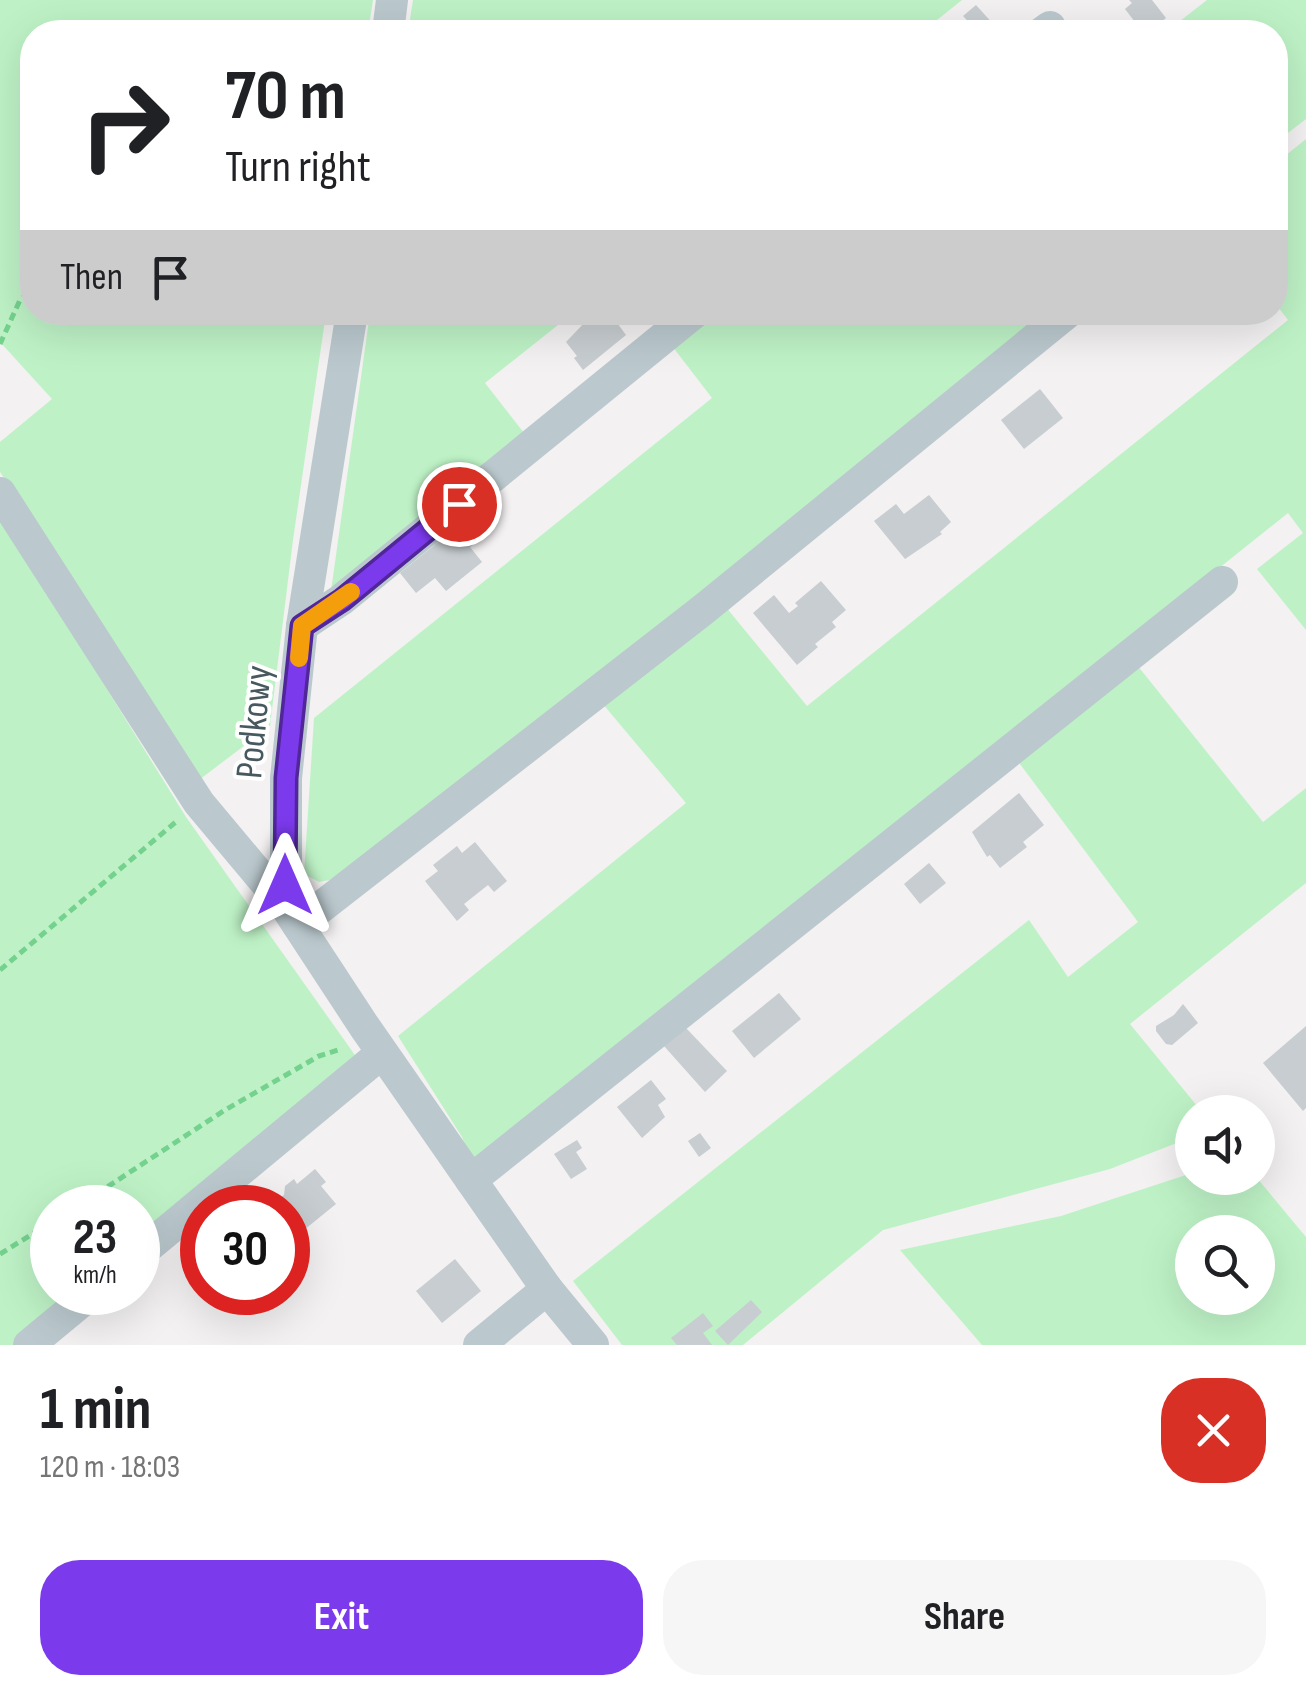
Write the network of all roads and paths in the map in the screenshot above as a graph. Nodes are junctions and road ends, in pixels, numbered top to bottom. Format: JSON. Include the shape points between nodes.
{"nodes":[{"id":1,"x":20,"y":300,"type":"edge"},
{"id":2,"x":350,"y":325,"type":"edge"},
{"id":3,"x":679,"y":325,"type":"edge"},
{"id":4,"x":1052,"y":325,"type":"edge"},
{"id":5,"x":0,"y":344,"type":"edge"},
{"id":6,"x":0,"y":493,"type":"edge"},
{"id":7,"x":1222,"y":582,"type":"dead end"},
{"id":8,"x":302,"y":626,"type":"junction"},
{"id":9,"x":199,"y":803,"type":"junction"},
{"id":10,"x":292,"y":916,"type":"junction"},
{"id":11,"x":0,"y":970,"type":"edge"},
{"id":12,"x":378,"y":1046,"type":"junction"},
{"id":13,"x":471,"y":1180,"type":"junction"},
{"id":14,"x":111,"y":1185,"type":"edge"},
{"id":15,"x":30,"y":1236,"type":"edge"},
{"id":16,"x":160,"y":1237,"type":"edge"},
{"id":17,"x":0,"y":1254,"type":"edge"},
{"id":18,"x":547,"y":1288,"type":"junction"},
{"id":19,"x":65,"y":1315,"type":"edge"},
{"id":20,"x":29,"y":1345,"type":"edge"},
{"id":21,"x":479,"y":1345,"type":"edge"},
{"id":22,"x":593,"y":1345,"type":"edge"}],
"edges":[{"from":1,"to":5,"type":"path"},
{"from":2,"to":8,"type":"street","name":"Podkowy"},
{"from":3,"to":8,"type":"street"},
{"from":4,"to":10,"type":"street","via":[[704,609]]},
{"from":6,"to":9,"type":"street"},
{"from":7,"to":13,"type":"street"},
{"from":8,"to":10,"type":"street","name":"Podkowy","via":[[286,778]]},
{"from":9,"to":10,"type":"street"},
{"from":9,"to":11,"type":"path"},
{"from":10,"to":12,"type":"street"},
{"from":12,"to":13,"type":"street"},
{"from":12,"to":14,"type":"path","via":[[319,1056]]},
{"from":12,"to":16,"type":"street"},
{"from":13,"to":18,"type":"street"},
{"from":15,"to":17,"type":"path"},
{"from":18,"to":21,"type":"street"},
{"from":18,"to":22,"type":"street"},
{"from":19,"to":20,"type":"street"}]}
